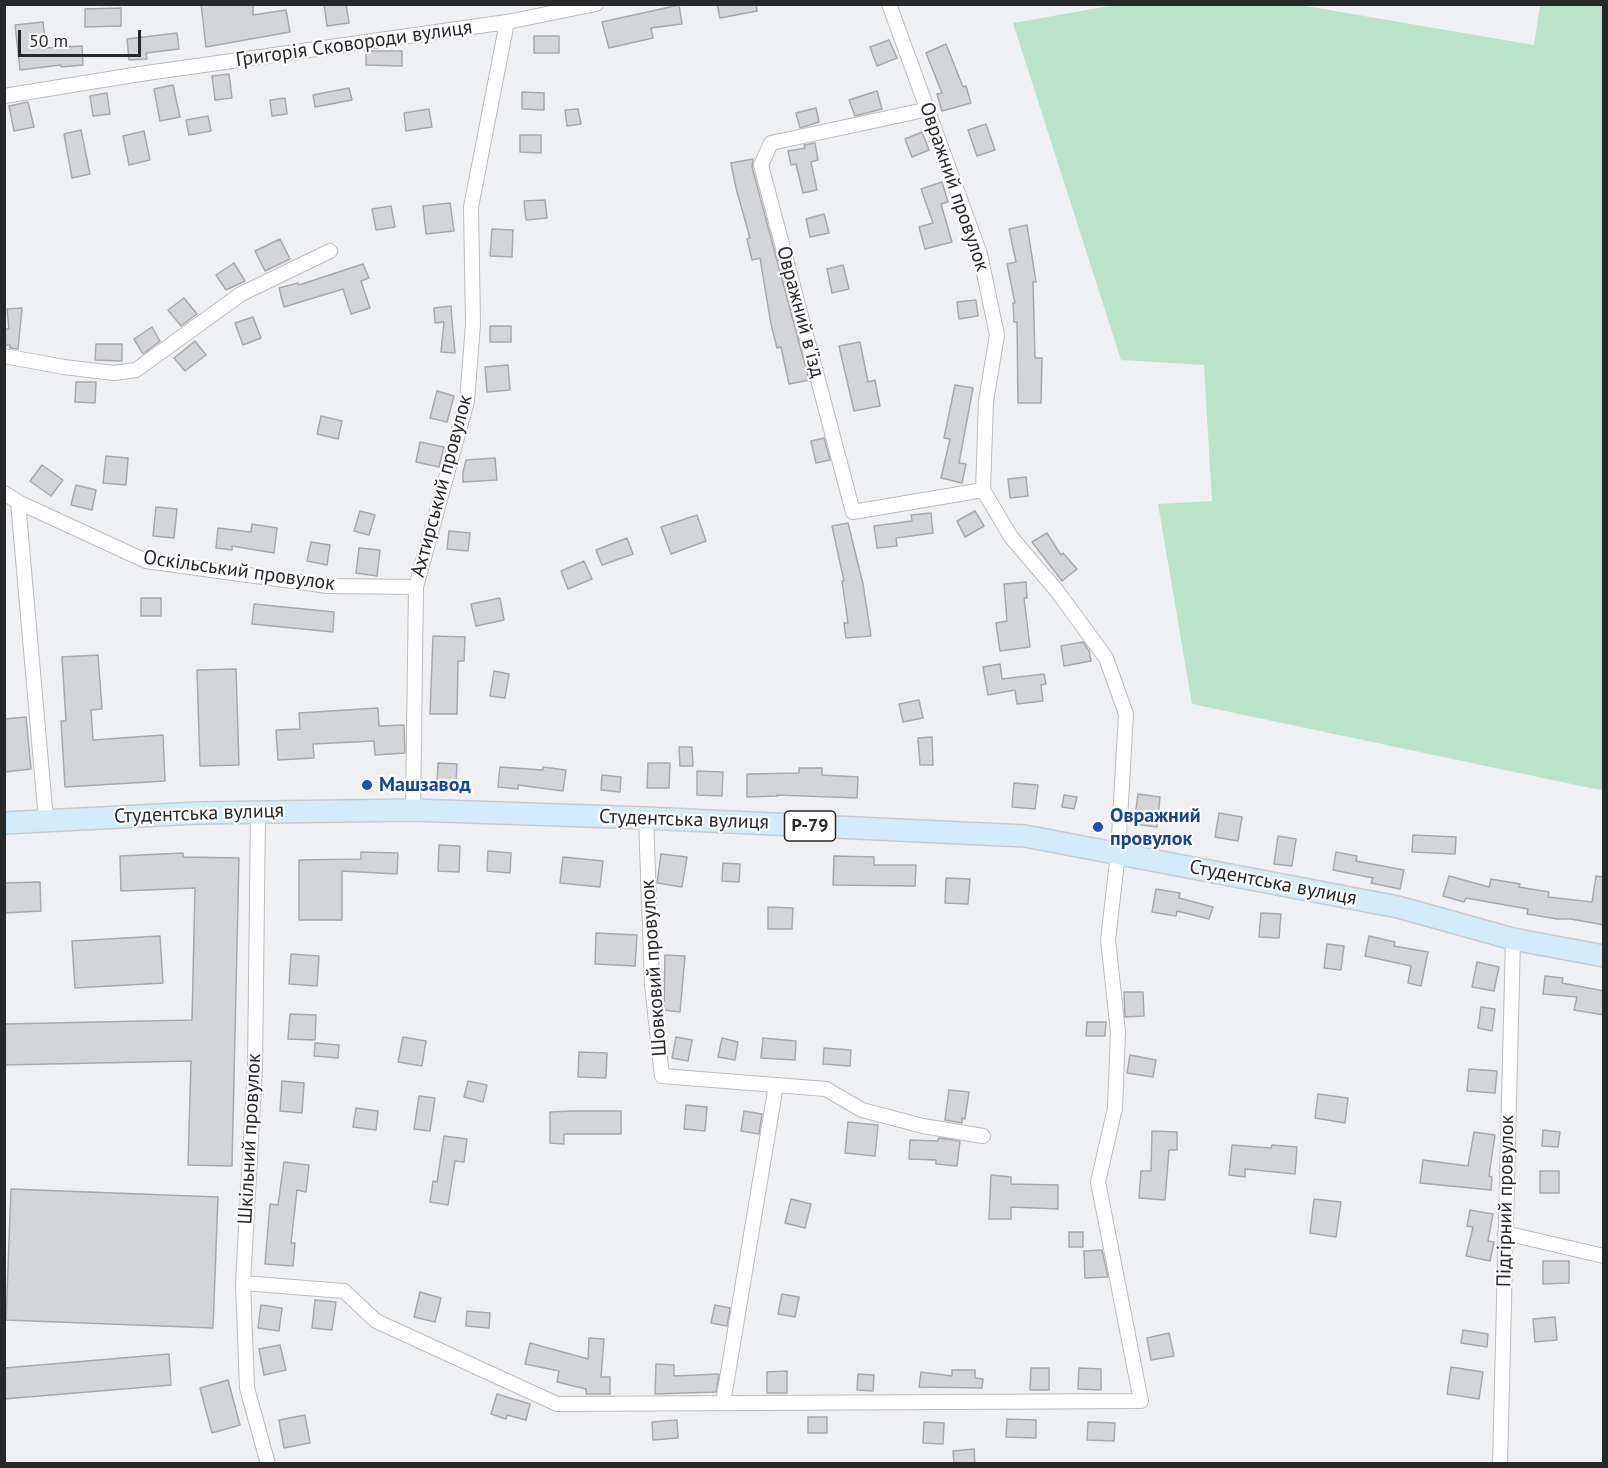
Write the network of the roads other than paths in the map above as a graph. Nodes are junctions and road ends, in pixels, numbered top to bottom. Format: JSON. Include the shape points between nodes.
{"nodes":[{"id":1,"x":596,"y":4,"type":"edge"},
{"id":2,"x":889,"y":4,"type":"edge"},
{"id":3,"x":507,"y":22,"type":"junction"},
{"id":4,"x":4,"y":96,"type":"edge"},
{"id":5,"x":928,"y":110,"type":"junction"},
{"id":6,"x":330,"y":251,"type":"dead end"},
{"id":7,"x":4,"y":356,"type":"edge"},
{"id":8,"x":983,"y":490,"type":"junction"},
{"id":9,"x":4,"y":493,"type":"edge"},
{"id":10,"x":18,"y":502,"type":"junction"},
{"id":11,"x":416,"y":587,"type":"junction"},
{"id":12,"x":413,"y":810,"type":"junction"},
{"id":13,"x":258,"y":812,"type":"junction"},
{"id":14,"x":646,"y":818,"type":"junction"},
{"id":15,"x":46,"y":820,"type":"junction"},
{"id":16,"x":4,"y":823,"type":"edge"},
{"id":17,"x":1118,"y":853,"type":"junction"},
{"id":18,"x":1513,"y":939,"type":"junction"},
{"id":19,"x":1604,"y":956,"type":"edge"},
{"id":20,"x":776,"y":1085,"type":"junction"},
{"id":21,"x":983,"y":1136,"type":"dead end"},
{"id":22,"x":1505,"y":1233,"type":"junction"},
{"id":23,"x":1604,"y":1256,"type":"edge"},
{"id":24,"x":243,"y":1283,"type":"junction"},
{"id":25,"x":723,"y":1403,"type":"junction"},
{"id":26,"x":268,"y":1464,"type":"edge"},
{"id":27,"x":1500,"y":1464,"type":"edge"}],
"edges":[{"from":1,"to":3,"type":"street","name":"Григорія Сковороди вулиця"},
{"from":2,"to":5,"type":"street","name":"Овражний провулок"},
{"from":3,"to":4,"type":"street","name":"Григорія Сковороди вулиця"},
{"from":3,"to":11,"type":"street","name":"Ахтирський провулок","via":[[471,207],[473,324],[467,401]]},
{"from":5,"to":8,"type":"street","name":"Овражний провулок","via":[[980,254],[997,335],[986,401]]},
{"from":5,"to":8,"type":"street","name":"Овражний в'їзд","via":[[771,143],[760,165],[853,512]]},
{"from":6,"to":7,"type":"street","via":[[241,294],[136,370],[114,373]]},
{"from":8,"to":17,"type":"street","via":[[1011,537],[1106,658],[1126,714]]},
{"from":9,"to":10,"type":"street","name":"Оскільський провулок"},
{"from":10,"to":11,"type":"street","name":"Оскільський провулок","via":[[146,561],[328,586]]},
{"from":10,"to":15,"type":"street"},
{"from":11,"to":12,"type":"street","name":"Ахтирський провулок"},
{"from":12,"to":13,"type":"main road","name":"Студентська вулиця","number":"Р-79"},
{"from":12,"to":14,"type":"main road","name":"Студентська вулиця","number":"Р-79"},
{"from":13,"to":15,"type":"main road","name":"Студентська вулиця","number":"Р-79"},
{"from":13,"to":24,"type":"street","name":"Шкільний провулок","via":[[255,1067]]},
{"from":14,"to":17,"type":"main road","name":"Студентська вулиця","number":"Р-79","via":[[1025,836]]},
{"from":14,"to":20,"type":"street","name":"Шовковий провулок","via":[[652,985],[662,1076]]},
{"from":15,"to":16,"type":"main road","name":"Студентська вулиця","number":"Р-79"},
{"from":17,"to":18,"type":"main road","name":"Студентська вулиця","number":"Р-79","via":[[1398,907]]},
{"from":17,"to":25,"type":"street","via":[[1108,940],[1118,1032],[1115,1108],[1098,1182],[1141,1401]]},
{"from":18,"to":19,"type":"main road","name":"Студентська вулиця","number":"Р-79"},
{"from":18,"to":22,"type":"street","name":"Підгірний провулок"},
{"from":20,"to":21,"type":"street","name":"Шовковий провулок","via":[[826,1089],[862,1110]]},
{"from":20,"to":25,"type":"street"},
{"from":22,"to":23,"type":"street"},
{"from":22,"to":27,"type":"street","name":"Підгірний провулок"},
{"from":24,"to":25,"type":"street","via":[[344,1291],[376,1321],[557,1404]]},
{"from":24,"to":26,"type":"street","name":"Шкільний провулок","via":[[247,1388]]}]}
